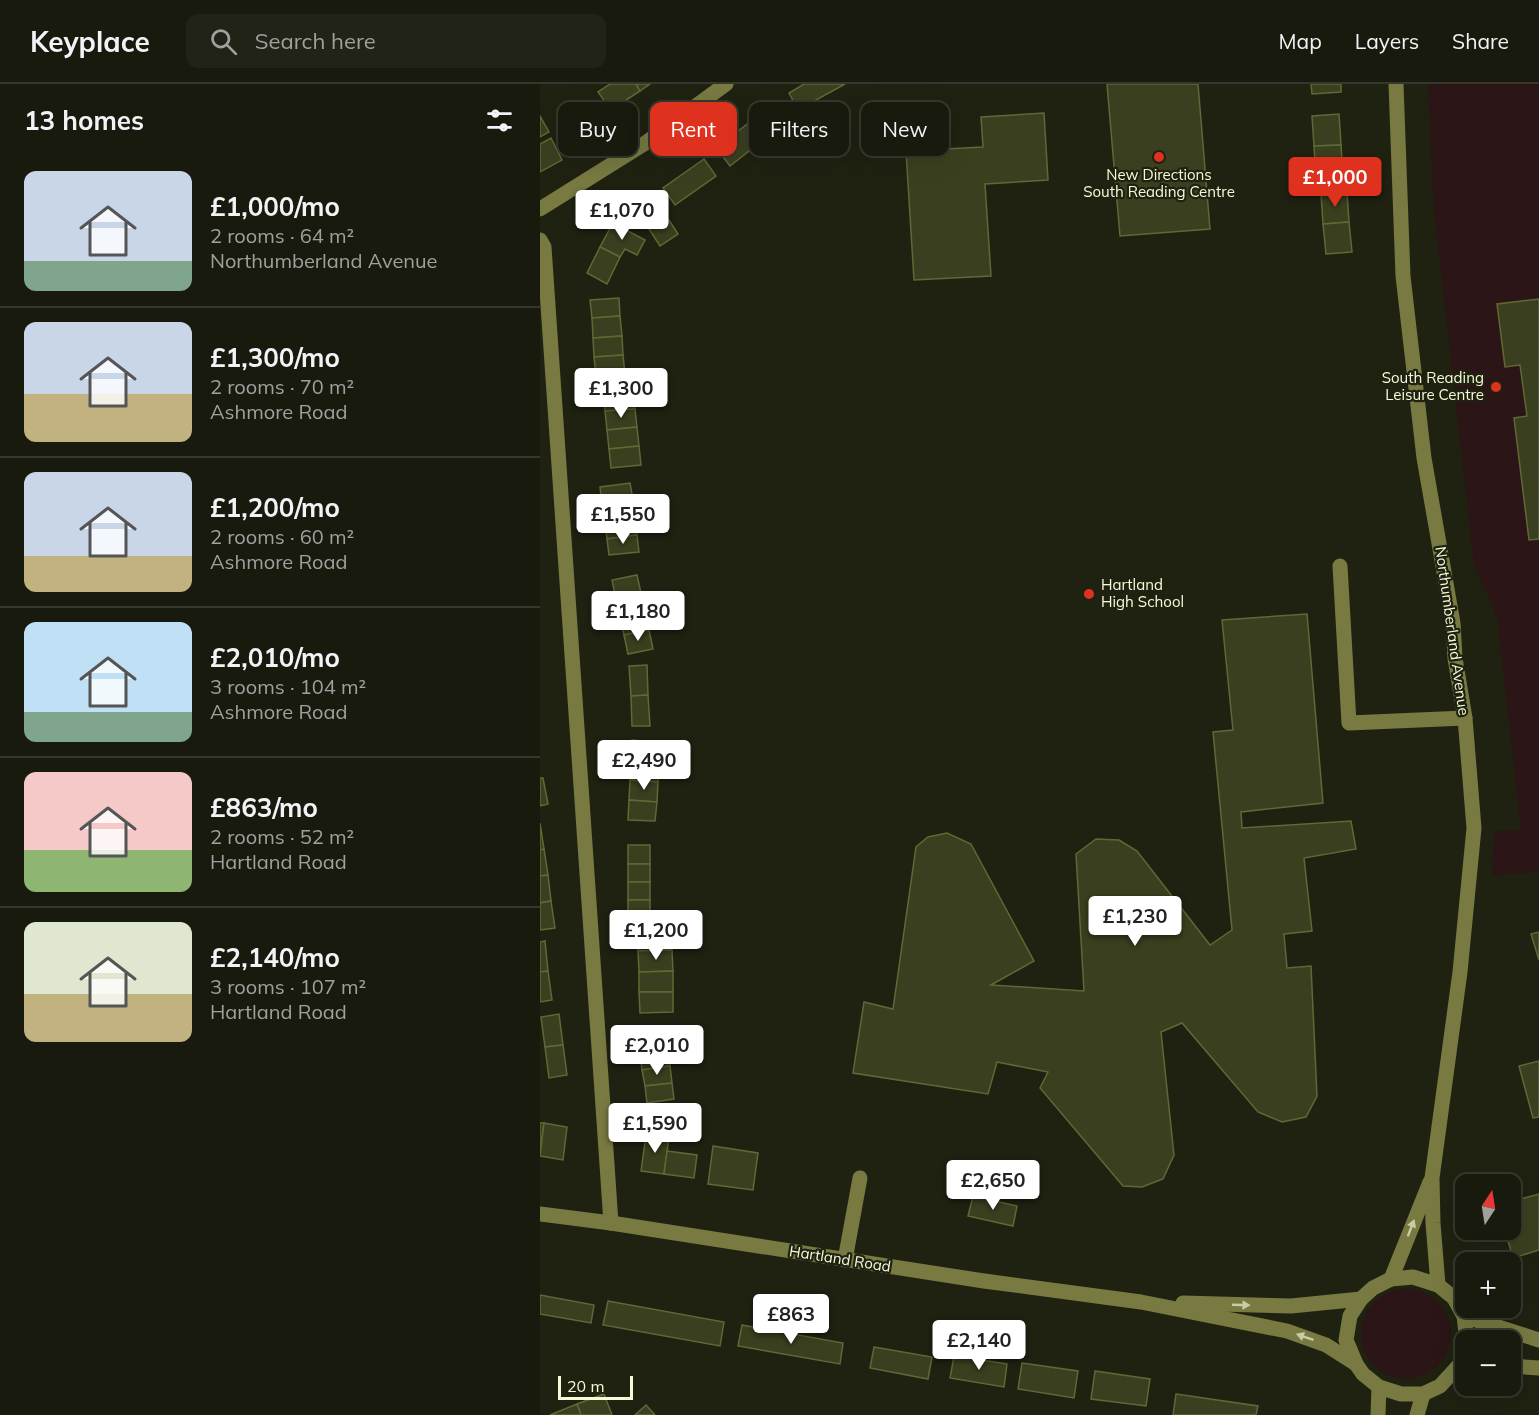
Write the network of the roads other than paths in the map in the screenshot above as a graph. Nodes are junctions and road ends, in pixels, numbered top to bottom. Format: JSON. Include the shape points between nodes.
{"nodes":[{"id":1,"x":1396,"y":84,"type":"edge"},
{"id":2,"x":721,"y":85,"type":"edge"},
{"id":3,"x":540,"y":209,"type":"edge"},
{"id":4,"x":540,"y":240,"type":"edge"},
{"id":5,"x":1340,"y":566,"type":"dead end"},
{"id":6,"x":1465,"y":718,"type":"junction"},
{"id":7,"x":860,"y":1178,"type":"dead end"},
{"id":8,"x":1432,"y":1178,"type":"junction"},
{"id":9,"x":540,"y":1214,"type":"edge"},
{"id":10,"x":611,"y":1223,"type":"junction"},
{"id":11,"x":844,"y":1260,"type":"junction"},
{"id":12,"x":1391,"y":1279,"type":"junction"},
{"id":13,"x":1438,"y":1285,"type":"junction"},
{"id":14,"x":1361,"y":1299,"type":"junction"},
{"id":15,"x":1455,"y":1300,"type":"edge"},
{"id":16,"x":1141,"y":1302,"type":"junction"},
{"id":17,"x":1470,"y":1318,"type":"edge"},
{"id":18,"x":1539,"y":1340,"type":"edge"},
{"id":19,"x":1356,"y":1364,"type":"junction"},
{"id":20,"x":1521,"y":1367,"type":"edge"},
{"id":21,"x":1539,"y":1368,"type":"edge"},
{"id":22,"x":1455,"y":1371,"type":"edge"},
{"id":23,"x":1379,"y":1387,"type":"junction"},
{"id":24,"x":1423,"y":1394,"type":"junction"},
{"id":25,"x":1378,"y":1415,"type":"edge"},
{"id":26,"x":1417,"y":1415,"type":"edge"}],
"edges":[{"from":1,"to":6,"type":"street","name":"Northumberland Avenue","via":[[1403,276],[1424,458]]},
{"from":2,"to":3,"type":"street","via":[[644,144]]},
{"from":4,"to":10,"type":"street","via":[[544,247]]},
{"from":5,"to":6,"type":"street","via":[[1349,723]]},
{"from":6,"to":8,"type":"street","name":"Northumberland Avenue","via":[[1474,828],[1460,972]]},
{"from":7,"to":11,"type":"street"},
{"from":12,"to":8,"type":"street","name":"Northumberland Avenue","one_way":true},
{"from":8,"to":13,"type":"street","name":"Northumberland Avenue"},
{"from":9,"to":10,"type":"street","name":"Hartland Road"},
{"from":10,"to":11,"type":"street","name":"Hartland Road"},
{"from":11,"to":16,"type":"street","name":"Hartland Road"},
{"from":12,"to":13,"type":"street","via":[[1413,1277]]},
{"from":12,"to":14,"type":"street"},
{"from":13,"to":15,"type":"street"},
{"from":16,"to":14,"type":"street","name":"Hartland Road","one_way":true,"via":[[1291,1306]]},
{"from":14,"to":19,"type":"street","via":[[1350,1316],[1346,1340]]},
{"from":19,"to":16,"type":"street","name":"Hartland Road","one_way":true,"via":[[1326,1345],[1287,1331]]},
{"from":17,"to":18,"type":"street"},
{"from":19,"to":23,"type":"street"},
{"from":20,"to":21,"type":"street"},
{"from":22,"to":24,"type":"street","via":[[1440,1386]]},
{"from":23,"to":24,"type":"street","via":[[1401,1394]]},
{"from":23,"to":25,"type":"street"},
{"from":24,"to":26,"type":"street"}]}
